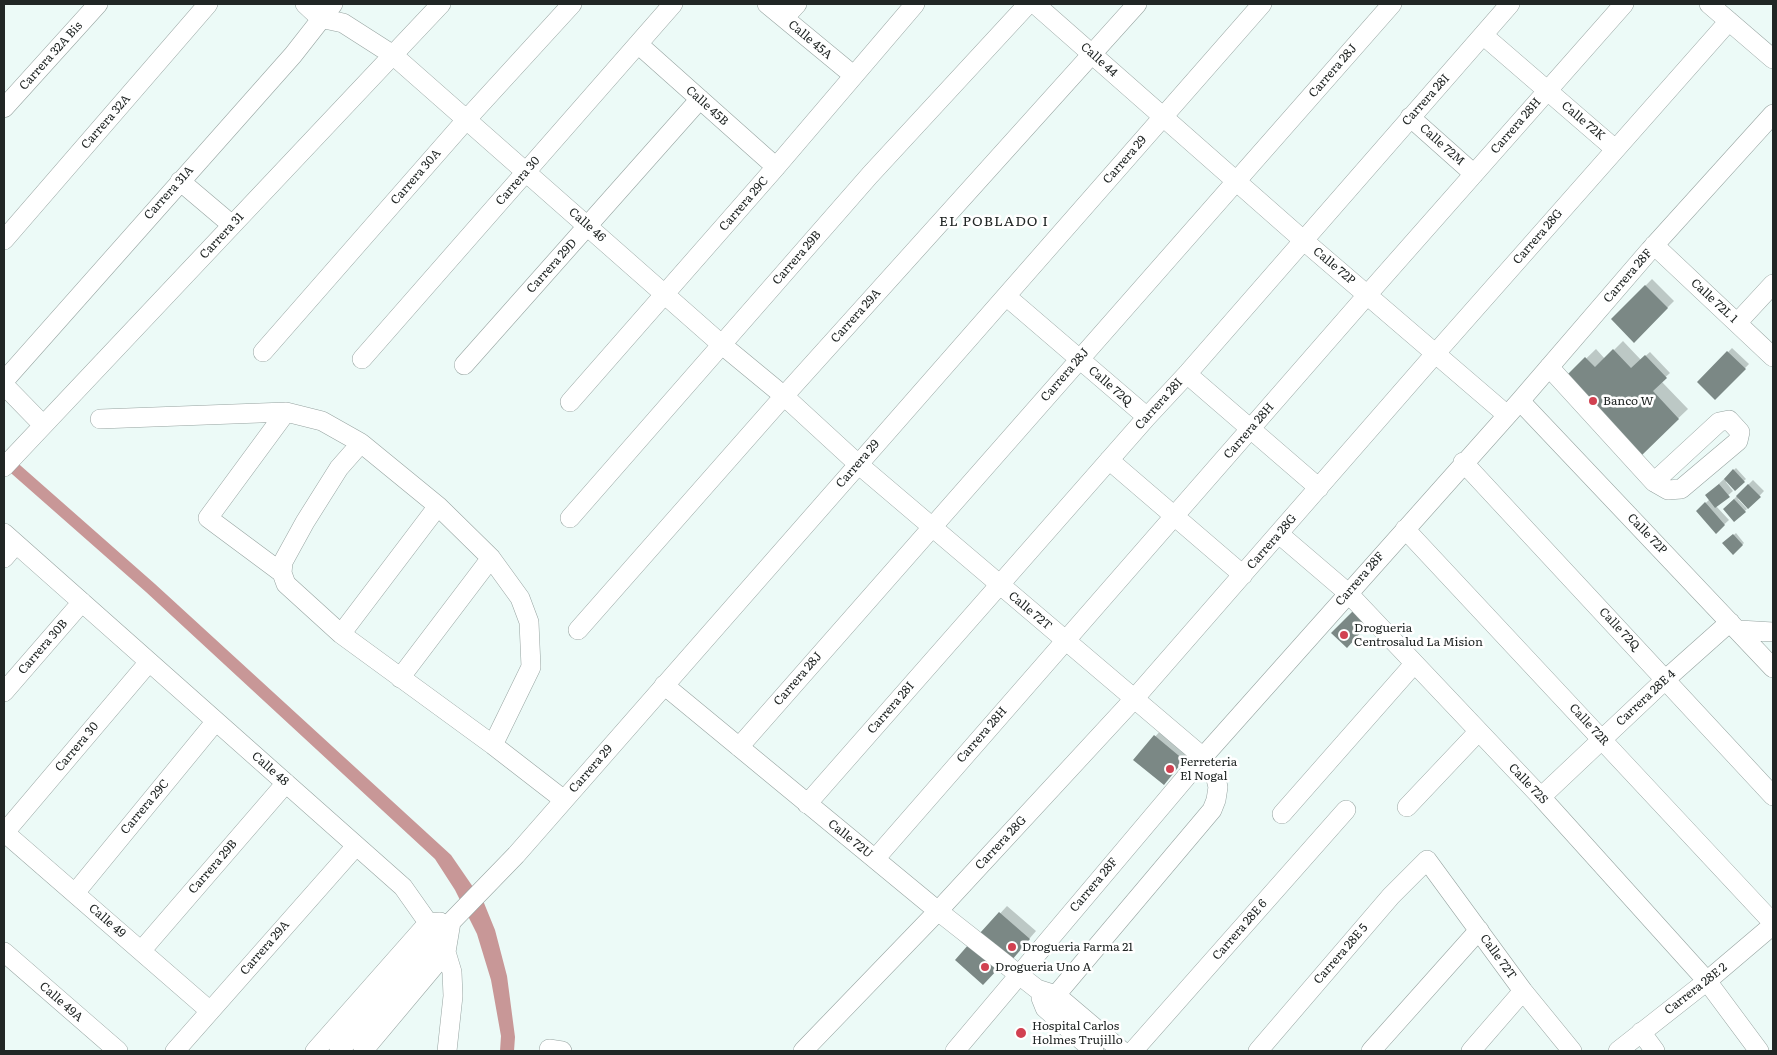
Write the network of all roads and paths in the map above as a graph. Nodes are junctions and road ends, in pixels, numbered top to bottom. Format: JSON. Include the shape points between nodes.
{"nodes":[{"id":1,"x":98,"y":4,"type":"edge"},
{"id":2,"x":208,"y":4,"type":"edge"},
{"id":3,"x":305,"y":4,"type":"edge"},
{"id":4,"x":333,"y":4,"type":"edge"},
{"id":5,"x":441,"y":4,"type":"edge"},
{"id":6,"x":572,"y":4,"type":"edge"},
{"id":7,"x":673,"y":4,"type":"edge"},
{"id":8,"x":767,"y":4,"type":"edge"},
{"id":9,"x":797,"y":4,"type":"edge"},
{"id":10,"x":915,"y":4,"type":"edge"},
{"id":11,"x":1028,"y":4,"type":"edge"},
{"id":12,"x":1035,"y":4,"type":"edge"},
{"id":13,"x":1137,"y":4,"type":"edge"},
{"id":14,"x":1262,"y":4,"type":"edge"},
{"id":15,"x":1392,"y":4,"type":"edge"},
{"id":16,"x":1510,"y":4,"type":"edge"},
{"id":17,"x":1624,"y":4,"type":"edge"},
{"id":18,"x":1709,"y":4,"type":"edge"},
{"id":19,"x":320,"y":18,"type":"junction"},
{"id":20,"x":784,"y":18,"type":"junction"},
{"id":21,"x":1729,"y":21,"type":"junction"},
{"id":22,"x":1482,"y":35,"type":"junction"},
{"id":23,"x":638,"y":44,"type":"junction"},
{"id":24,"x":1092,"y":54,"type":"junction"},
{"id":25,"x":393,"y":55,"type":"junction"},
{"id":26,"x":1773,"y":59,"type":"edge"},
{"id":27,"x":853,"y":75,"type":"junction"},
{"id":28,"x":1547,"y":91,"type":"junction"},
{"id":29,"x":700,"y":99,"type":"junction"},
{"id":30,"x":4,"y":108,"type":"edge"},
{"id":31,"x":1773,"y":114,"type":"edge"},
{"id":32,"x":1162,"y":117,"type":"junction"},
{"id":33,"x":1410,"y":117,"type":"junction"},
{"id":34,"x":466,"y":120,"type":"junction"},
{"id":35,"x":1615,"y":149,"type":"junction"},
{"id":36,"x":776,"y":167,"type":"junction"},
{"id":37,"x":526,"y":172,"type":"junction"},
{"id":38,"x":1474,"y":174,"type":"junction"},
{"id":39,"x":180,"y":181,"type":"junction"},
{"id":40,"x":1236,"y":181,"type":"junction"},
{"id":41,"x":232,"y":225,"type":"junction"},
{"id":42,"x":587,"y":226,"type":"junction"},
{"id":43,"x":4,"y":240,"type":"edge"},
{"id":44,"x":1302,"y":240,"type":"junction"},
{"id":45,"x":1654,"y":245,"type":"junction"},
{"id":46,"x":1773,"y":284,"type":"edge"},
{"id":47,"x":665,"y":294,"type":"junction"},
{"id":48,"x":1368,"y":294,"type":"junction"},
{"id":49,"x":1006,"y":296,"type":"junction"},
{"id":50,"x":1737,"y":323,"type":"junction"},
{"id":51,"x":721,"y":344,"type":"junction"},
{"id":52,"x":263,"y":352,"type":"dead end"},
{"id":53,"x":1435,"y":354,"type":"junction"},
{"id":54,"x":1773,"y":357,"type":"edge"},
{"id":55,"x":362,"y":359,"type":"dead end"},
{"id":56,"x":1080,"y":359,"type":"junction"},
{"id":57,"x":464,"y":365,"type":"dead end"},
{"id":58,"x":1550,"y":367,"type":"junction"},
{"id":59,"x":1187,"y":374,"type":"junction"},
{"id":60,"x":4,"y":383,"type":"edge"},
{"id":61,"x":784,"y":396,"type":"junction"},
{"id":62,"x":570,"y":402,"type":"dead end"},
{"id":63,"x":1513,"y":408,"type":"junction"},
{"id":64,"x":286,"y":412,"type":"junction"},
{"id":65,"x":1146,"y":417,"type":"junction"},
{"id":66,"x":100,"y":419,"type":"dead end"},
{"id":67,"x":1250,"y":429,"type":"junction"},
{"id":68,"x":38,"y":430,"type":"junction"},
{"id":69,"x":361,"y":443,"type":"junction"},
{"id":70,"x":1109,"y":460,"type":"junction"},
{"id":71,"x":1464,"y":462,"type":"junction"},
{"id":72,"x":858,"y":464,"type":"junction"},
{"id":73,"x":4,"y":467,"type":"edge"},
{"id":74,"x":1654,"y":482,"type":"dead end"},
{"id":75,"x":1319,"y":488,"type":"junction"},
{"id":76,"x":438,"y":506,"type":"junction"},
{"id":77,"x":1175,"y":516,"type":"junction"},
{"id":78,"x":570,"y":518,"type":"dead end"},
{"id":79,"x":932,"y":527,"type":"junction"},
{"id":80,"x":1405,"y":529,"type":"junction"},
{"id":81,"x":1278,"y":534,"type":"junction"},
{"id":82,"x":10,"y":538,"type":"edge"},
{"id":83,"x":4,"y":558,"type":"edge"},
{"id":84,"x":491,"y":558,"type":"junction"},
{"id":85,"x":282,"y":573,"type":"junction"},
{"id":86,"x":1243,"y":575,"type":"junction"},
{"id":87,"x":999,"y":586,"type":"junction"},
{"id":88,"x":1348,"y":593,"type":"junction"},
{"id":89,"x":82,"y":602,"type":"junction"},
{"id":90,"x":1734,"y":626,"type":"junction"},
{"id":91,"x":578,"y":630,"type":"dead end"},
{"id":92,"x":1773,"y":632,"type":"edge"},
{"id":93,"x":341,"y":634,"type":"junction"},
{"id":94,"x":1065,"y":640,"type":"junction"},
{"id":95,"x":149,"y":662,"type":"junction"},
{"id":96,"x":1414,"y":664,"type":"junction"},
{"id":97,"x":1773,"y":668,"type":"edge"},
{"id":98,"x":400,"y":678,"type":"junction"},
{"id":99,"x":1666,"y":679,"type":"junction"},
{"id":100,"x":664,"y":685,"type":"junction"},
{"id":101,"x":4,"y":692,"type":"edge"},
{"id":102,"x":1134,"y":699,"type":"junction"},
{"id":103,"x":216,"y":722,"type":"junction"},
{"id":104,"x":1478,"y":732,"type":"junction"},
{"id":105,"x":1602,"y":739,"type":"junction"},
{"id":106,"x":493,"y":745,"type":"junction"},
{"id":107,"x":739,"y":747,"type":"junction"},
{"id":108,"x":1203,"y":757,"type":"junction"},
{"id":109,"x":286,"y":783,"type":"junction"},
{"id":110,"x":1773,"y":796,"type":"edge"},
{"id":111,"x":1541,"y":797,"type":"junction"},
{"id":112,"x":564,"y":800,"type":"junction"},
{"id":113,"x":806,"y":804,"type":"junction"},
{"id":114,"x":1407,"y":807,"type":"dead end"},
{"id":115,"x":1346,"y":810,"type":"dead end"},
{"id":116,"x":1282,"y":814,"type":"dead end"},
{"id":117,"x":4,"y":832,"type":"edge"},
{"id":118,"x":356,"y":846,"type":"junction"},
{"id":119,"x":875,"y":859,"type":"junction"},
{"id":120,"x":1427,"y":860,"type":"joint"},
{"id":121,"x":75,"y":893,"type":"junction"},
{"id":122,"x":938,"y":911,"type":"junction"},
{"id":123,"x":455,"y":919,"type":"junction"},
{"id":124,"x":428,"y":923,"type":"junction"},
{"id":125,"x":1773,"y":924,"type":"edge"},
{"id":126,"x":1478,"y":930,"type":"junction"},
{"id":127,"x":443,"y":945,"type":"junction"},
{"id":128,"x":141,"y":951,"type":"junction"},
{"id":129,"x":4,"y":952,"type":"edge"},
{"id":130,"x":1018,"y":974,"type":"junction"},
{"id":131,"x":1707,"y":981,"type":"junction"},
{"id":132,"x":1523,"y":991,"type":"junction"},
{"id":133,"x":1050,"y":1001,"type":"junction"},
{"id":134,"x":210,"y":1011,"type":"junction"},
{"id":135,"x":1641,"y":1032,"type":"junction"},
{"id":136,"x":118,"y":1051,"type":"edge"},
{"id":137,"x":175,"y":1051,"type":"edge"},
{"id":138,"x":316,"y":1051,"type":"edge"},
{"id":139,"x":339,"y":1051,"type":"edge"},
{"id":140,"x":363,"y":1051,"type":"edge"},
{"id":141,"x":447,"y":1051,"type":"edge"},
{"id":142,"x":803,"y":1051,"type":"edge"},
{"id":143,"x":955,"y":1051,"type":"edge"},
{"id":144,"x":1094,"y":1051,"type":"edge"},
{"id":145,"x":1122,"y":1051,"type":"edge"},
{"id":146,"x":1133,"y":1051,"type":"edge"},
{"id":147,"x":1258,"y":1051,"type":"edge"},
{"id":148,"x":1372,"y":1051,"type":"edge"},
{"id":149,"x":1471,"y":1051,"type":"edge"},
{"id":150,"x":1572,"y":1051,"type":"edge"},
{"id":151,"x":1618,"y":1051,"type":"edge"},
{"id":152,"x":1655,"y":1051,"type":"edge"},
{"id":153,"x":1759,"y":1051,"type":"edge"}],
"edges":[{"from":1,"to":30,"type":"street","name":"Carrera 32A Bis"},
{"from":2,"to":43,"type":"street","name":"Carrera 32A"},
{"from":3,"to":19,"type":"street"},
{"from":4,"to":19,"type":"street","name":"Carrera 31A"},
{"from":5,"to":25,"type":"street","name":"Carrera 31"},
{"from":6,"to":34,"type":"street","name":"Carrera 30A"},
{"from":7,"to":23,"type":"street","name":"Carrera 30"},
{"from":8,"to":20,"type":"street","name":"Calle 45A"},
{"from":9,"to":20,"type":"street"},
{"from":10,"to":27,"type":"street","name":"Carrera 29C"},
{"from":11,"to":51,"type":"street","name":"Carrera 29B","via":[[870,175]]},
{"from":12,"to":24,"type":"street","name":"Calle 44"},
{"from":13,"to":24,"type":"street","name":"Carrera 29A"},
{"from":14,"to":32,"type":"street","name":"Carrera 29"},
{"from":15,"to":40,"type":"street","name":"Carrera 28J"},
{"from":16,"to":22,"type":"street","name":"Carrera 28I"},
{"from":17,"to":28,"type":"street","name":"Carrera 28H"},
{"from":18,"to":21,"type":"street"},
{"from":19,"to":25,"type":"street","name":"Calle 46","via":[[344,23]]},
{"from":19,"to":39,"type":"street","name":"Carrera 31A","via":[[293,55]]},
{"from":20,"to":27,"type":"street","name":"Calle 45A"},
{"from":21,"to":26,"type":"street"},
{"from":21,"to":35,"type":"street","name":"Carrera 28G"},
{"from":22,"to":28,"type":"street","name":"Calle 72K"},
{"from":22,"to":33,"type":"street","name":"Carrera 28I"},
{"from":23,"to":29,"type":"street","name":"Calle 45B"},
{"from":23,"to":37,"type":"street","name":"Carrera 30"},
{"from":24,"to":32,"type":"street","name":"Calle 44"},
{"from":24,"to":61,"type":"street","name":"Carrera 29A"},
{"from":25,"to":34,"type":"street","name":"Calle 46"},
{"from":25,"to":41,"type":"street","name":"Carrera 31"},
{"from":27,"to":36,"type":"street","name":"Carrera 29C"},
{"from":28,"to":35,"type":"street","name":"Calle 72K"},
{"from":28,"to":38,"type":"street","name":"Carrera 28H"},
{"from":29,"to":36,"type":"street","name":"Calle 45B"},
{"from":29,"to":42,"type":"street","name":"Carrera 29D"},
{"from":31,"to":45,"type":"street","name":"Carrera 28F"},
{"from":32,"to":40,"type":"street","name":"Calle 72P"},
{"from":32,"to":49,"type":"street","name":"Carrera 29"},
{"from":33,"to":38,"type":"street","name":"Calle 72M"},
{"from":33,"to":44,"type":"street","name":"Carrera 28I"},
{"from":34,"to":37,"type":"street","name":"Calle 46"},
{"from":34,"to":52,"type":"street","name":"Carrera 30A"},
{"from":35,"to":53,"type":"street","name":"Carrera 28G"},
{"from":36,"to":47,"type":"street","name":"Carrera 29C"},
{"from":37,"to":42,"type":"street","name":"Calle 46"},
{"from":37,"to":55,"type":"street","name":"Carrera 30"},
{"from":38,"to":48,"type":"street","name":"Carrera 28H"},
{"from":39,"to":41,"type":"street"},
{"from":39,"to":60,"type":"street","name":"Carrera 31A"},
{"from":40,"to":44,"type":"street","name":"Calle 72P"},
{"from":40,"to":56,"type":"street","name":"Carrera 28J"},
{"from":41,"to":68,"type":"street","name":"Carrera 31"},
{"from":42,"to":47,"type":"street","name":"Calle 46"},
{"from":42,"to":57,"type":"street","name":"Carrera 29D"},
{"from":44,"to":48,"type":"street","name":"Calle 72P"},
{"from":44,"to":59,"type":"street","name":"Carrera 28I"},
{"from":45,"to":50,"type":"street","name":"Calle 72L 1"},
{"from":45,"to":58,"type":"street","name":"Carrera 28F"},
{"from":46,"to":50,"type":"street"},
{"from":47,"to":51,"type":"street","name":"Calle 46"},
{"from":47,"to":62,"type":"street","name":"Carrera 29C"},
{"from":48,"to":53,"type":"street","name":"Calle 72P"},
{"from":48,"to":67,"type":"street","name":"Carrera 28H"},
{"from":49,"to":56,"type":"street","name":"Calle 72Q"},
{"from":49,"to":72,"type":"street","name":"Carrera 29"},
{"from":50,"to":54,"type":"street","name":"Calle 72L 1"},
{"from":51,"to":61,"type":"street","name":"Calle 46"},
{"from":51,"to":78,"type":"street","name":"Carrera 29B"},
{"from":53,"to":63,"type":"street","name":"Calle 72P"},
{"from":53,"to":75,"type":"street","name":"Carrera 28G"},
{"from":56,"to":65,"type":"street","name":"Calle 72Q"},
{"from":56,"to":79,"type":"street","name":"Carrera 28J"},
{"from":58,"to":63,"type":"street","name":"Carrera 28F"},
{"from":58,"to":74,"type":"street"},
{"from":59,"to":65,"type":"street","name":"Carrera 28I"},
{"from":59,"to":67,"type":"street"},
{"from":60,"to":68,"type":"street"},
{"from":61,"to":72,"type":"street","name":"Calle 46"},
{"from":61,"to":91,"type":"street","name":"Carrera 29A"},
{"from":63,"to":71,"type":"street","name":"Carrera 28F"},
{"from":63,"to":90,"type":"street","name":"Calle 72P"},
{"from":64,"to":66,"type":"street"},
{"from":64,"to":69,"type":"street","via":[[322,421]]},
{"from":64,"to":85,"type":"street","via":[[208,518]]},
{"from":65,"to":70,"type":"street","name":"Carrera 28I"},
{"from":67,"to":75,"type":"street"},
{"from":67,"to":77,"type":"street","name":"Carrera 28H"},
{"from":68,"to":73,"type":"street","name":"Carrera 31"},
{"from":69,"to":76,"type":"street"},
{"from":69,"to":85,"type":"street","via":[[339,468],[305,522],[283,562]]},
{"from":70,"to":77,"type":"street"},
{"from":70,"to":87,"type":"street","name":"Carrera 28I"},
{"from":71,"to":80,"type":"street","name":"Carrera 28F"},
{"from":71,"to":99,"type":"street","name":"Calle 72Q"},
{"from":72,"to":79,"type":"street","name":"Calle 72T"},
{"from":72,"to":100,"type":"street","name":"Carrera 29"},
{"from":75,"to":81,"type":"street","name":"Carrera 28G"},
{"from":76,"to":84,"type":"street"},
{"from":76,"to":93,"type":"street"},
{"from":77,"to":86,"type":"street"},
{"from":77,"to":94,"type":"street","name":"Carrera 28H"},
{"from":79,"to":87,"type":"street","name":"Calle 72T"},
{"from":79,"to":107,"type":"street","name":"Carrera 28J"},
{"from":80,"to":88,"type":"street","name":"Carrera 28F"},
{"from":80,"to":105,"type":"street","name":"Calle 72R"},
{"from":81,"to":86,"type":"street","name":"Carrera 28G"},
{"from":81,"to":88,"type":"street","name":"Calle 72S"},
{"from":82,"to":83,"type":"street"},
{"from":82,"to":89,"type":"street","name":"Calle 48"},
{"from":84,"to":98,"type":"street"},
{"from":84,"to":106,"type":"street","via":[[520,598],[529,622],[531,667]]},
{"from":85,"to":93,"type":"street","via":[[286,584]]},
{"from":86,"to":102,"type":"street","name":"Carrera 28G"},
{"from":87,"to":94,"type":"street","name":"Calle 72T"},
{"from":87,"to":113,"type":"street","name":"Carrera 28I"},
{"from":88,"to":96,"type":"street","name":"Calle 72S"},
{"from":88,"to":108,"type":"street","name":"Carrera 28F"},
{"from":89,"to":95,"type":"street","name":"Calle 48"},
{"from":89,"to":101,"type":"street","name":"Carrera 30B"},
{"from":90,"to":92,"type":"street"},
{"from":90,"to":97,"type":"street","name":"Calle 72P"},
{"from":90,"to":99,"type":"street","name":"Carrera 28E 4"},
{"from":93,"to":98,"type":"street"},
{"from":94,"to":102,"type":"street","name":"Calle 72T"},
{"from":94,"to":119,"type":"street","name":"Carrera 28H"},
{"from":95,"to":103,"type":"street","name":"Calle 48"},
{"from":95,"to":117,"type":"street","name":"Carrera 30"},
{"from":96,"to":104,"type":"street","name":"Calle 72S"},
{"from":96,"to":116,"type":"street"},
{"from":98,"to":106,"type":"street"},
{"from":99,"to":105,"type":"street","name":"Carrera 28E 4"},
{"from":99,"to":110,"type":"street","name":"Calle 72Q"},
{"from":100,"to":107,"type":"street","name":"Calle 72U"},
{"from":100,"to":112,"type":"street","name":"Carrera 29"},
{"from":102,"to":108,"type":"street","name":"Calle 72T"},
{"from":102,"to":122,"type":"street","name":"Carrera 28G"},
{"from":103,"to":109,"type":"street","name":"Calle 48"},
{"from":103,"to":121,"type":"street","name":"Carrera 29C"},
{"from":104,"to":111,"type":"street","name":"Calle 72S"},
{"from":104,"to":114,"type":"street"},
{"from":105,"to":111,"type":"street","name":"Carrera 28E 4"},
{"from":105,"to":125,"type":"street","name":"Calle 72R"},
{"from":106,"to":112,"type":"street"},
{"from":107,"to":113,"type":"street","name":"Calle 72U"},
{"from":108,"to":130,"type":"street","name":"Carrera 28F"},
{"from":108,"to":133,"type":"street","name":"Calle 72T","via":[[1218,786],[1212,810]]},
{"from":109,"to":118,"type":"street","name":"Calle 48"},
{"from":109,"to":128,"type":"street","name":"Carrera 29B"},
{"from":111,"to":131,"type":"street","name":"Calle 72S"},
{"from":112,"to":123,"type":"street","name":"Carrera 29"},
{"from":113,"to":119,"type":"street","name":"Calle 72U"},
{"from":115,"to":146,"type":"street","name":"Carrera 28E 6"},
{"from":117,"to":121,"type":"street","name":"Calle 49"},
{"from":118,"to":124,"type":"street","name":"Calle 48","via":[[403,887]]},
{"from":118,"to":134,"type":"street","name":"Carrera 29A"},
{"from":119,"to":122,"type":"street","name":"Calle 72U"},
{"from":120,"to":126,"type":"street","name":"Calle 72T"},
{"from":120,"to":147,"type":"street","name":"Carrera 28E 5","via":[[1391,896]]},
{"from":121,"to":128,"type":"street","name":"Calle 49"},
{"from":122,"to":130,"type":"street","name":"Calle 72U"},
{"from":122,"to":142,"type":"street","name":"Carrera 28G"},
{"from":123,"to":124,"type":"street"},
{"from":123,"to":127,"type":"street"},
{"from":124,"to":127,"type":"street","name":"Calle 48"},
{"from":124,"to":138,"type":"street"},
{"from":125,"to":131,"type":"street","name":"Carrera 28E 2"},
{"from":126,"to":132,"type":"street","name":"Calle 72T"},
{"from":126,"to":148,"type":"street"},
{"from":127,"to":139,"type":"street"},
{"from":127,"to":140,"type":"street"},
{"from":127,"to":141,"type":"street","name":"Calle 48","via":[[452,972]]},
{"from":128,"to":134,"type":"street","name":"Calle 49"},
{"from":129,"to":136,"type":"street","name":"Calle 49A"},
{"from":130,"to":133,"type":"street","name":"Calle 72U"},
{"from":130,"to":143,"type":"street","name":"Carrera 28F"},
{"from":131,"to":135,"type":"street","name":"Carrera 28E 2"},
{"from":131,"to":153,"type":"street","name":"Calle 72S"},
{"from":132,"to":149,"type":"street"},
{"from":132,"to":150,"type":"street","name":"Calle 72T"},
{"from":133,"to":144,"type":"street","name":"Calle 72U"},
{"from":133,"to":145,"type":"street","name":"Calle 72U"},
{"from":134,"to":137,"type":"street","name":"Carrera 29A"},
{"from":135,"to":151,"type":"street","name":"Carrera 28E 2"},
{"from":135,"to":152,"type":"street"}]}
